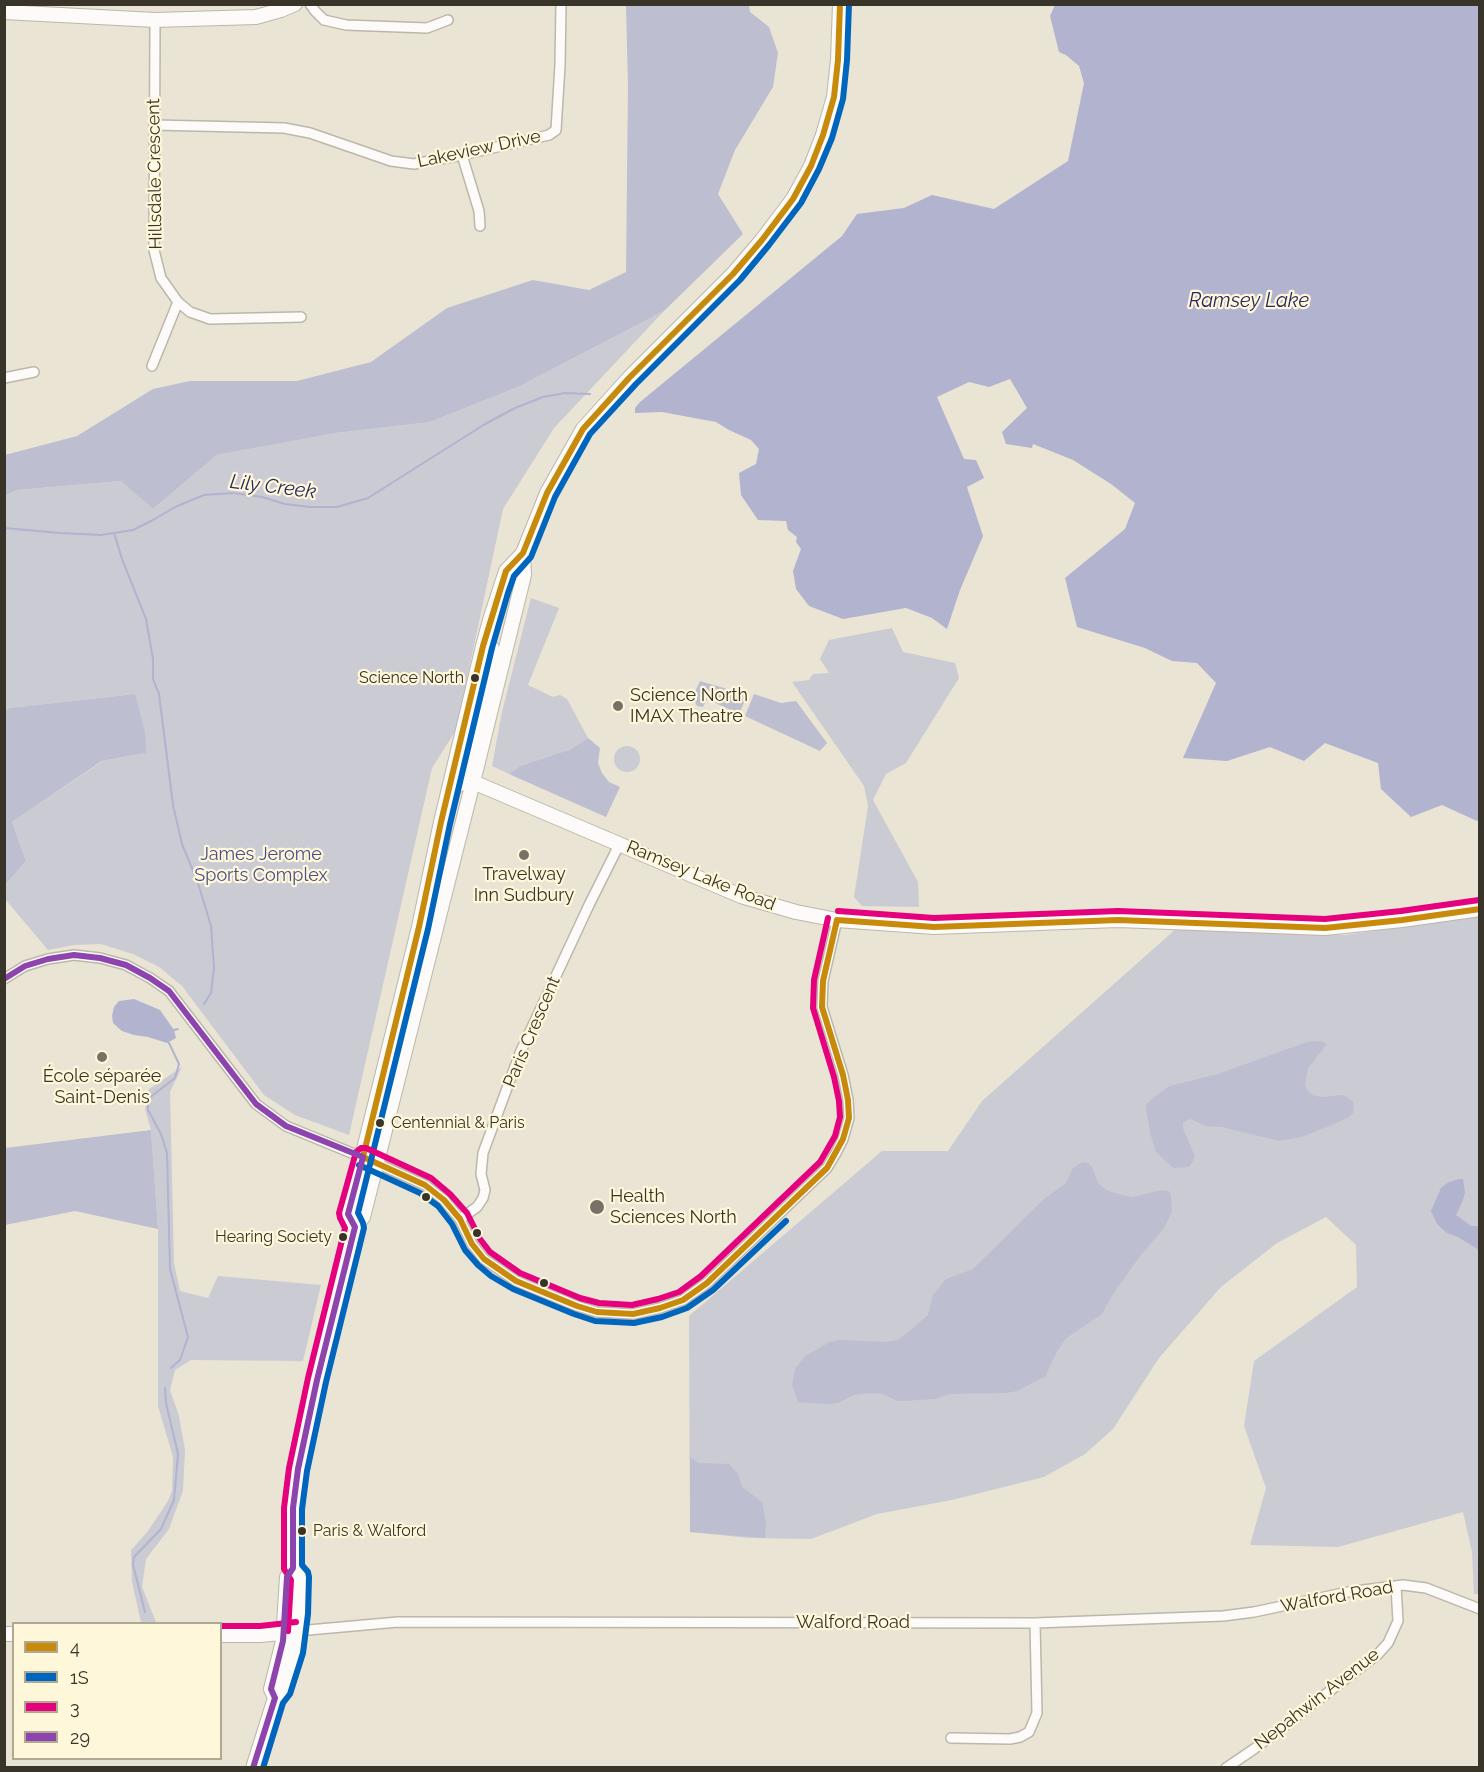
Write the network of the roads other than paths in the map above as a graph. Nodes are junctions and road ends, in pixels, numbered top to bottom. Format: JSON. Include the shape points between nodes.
{"nodes":[{"id":1,"x":295,"y":4,"type":"edge"},
{"id":2,"x":310,"y":4,"type":"edge"},
{"id":3,"x":561,"y":4,"type":"edge"},
{"id":4,"x":840,"y":4,"type":"edge"},
{"id":5,"x":43,"y":9,"type":"edge"},
{"id":6,"x":4,"y":12,"type":"edge"},
{"id":7,"x":155,"y":20,"type":"junction"},
{"id":8,"x":447,"y":20,"type":"dead end"},
{"id":9,"x":154,"y":124,"type":"junction"},
{"id":10,"x":462,"y":155,"type":"junction"},
{"id":11,"x":480,"y":226,"type":"dead end"},
{"id":12,"x":177,"y":302,"type":"junction"},
{"id":13,"x":302,"y":317,"type":"dead end"},
{"id":14,"x":152,"y":366,"type":"dead end"},
{"id":15,"x":34,"y":372,"type":"dead end"},
{"id":16,"x":4,"y":378,"type":"edge"},
{"id":17,"x":523,"y":552,"type":"junction"},
{"id":18,"x":506,"y":571,"type":"junction"},
{"id":19,"x":472,"y":782,"type":"junction"},
{"id":20,"x":447,"y":797,"type":"junction"},
{"id":21,"x":620,"y":843,"type":"junction"},
{"id":22,"x":1479,"y":909,"type":"edge"},
{"id":23,"x":837,"y":920,"type":"junction"},
{"id":24,"x":4,"y":979,"type":"edge"},
{"id":25,"x":363,"y":1157,"type":"junction"},
{"id":26,"x":376,"y":1163,"type":"junction"},
{"id":27,"x":460,"y":1220,"type":"junction"},
{"id":28,"x":355,"y":1227,"type":"junction"},
{"id":29,"x":1396,"y":1586,"type":"junction"},
{"id":30,"x":1479,"y":1609,"type":"edge"},
{"id":31,"x":1035,"y":1623,"type":"junction"},
{"id":32,"x":290,"y":1632,"type":"junction"},
{"id":33,"x":222,"y":1635,"type":"edge"},
{"id":34,"x":951,"y":1738,"type":"dead end"},
{"id":35,"x":253,"y":1767,"type":"edge"},
{"id":36,"x":1226,"y":1767,"type":"edge"}],
"edges":[{"from":1,"to":7,"type":"main road","via":[[256,17]]},
{"from":2,"to":8,"type":"street","via":[[324,20],[346,25],[427,28]]},
{"from":3,"to":10,"type":"street","name":"Lakeview Drive","via":[[556,130],[549,135]]},
{"from":4,"to":17,"type":"main road","via":[[834,97],[811,166],[794,199],[733,274],[583,429],[547,494]]},
{"from":5,"to":6,"type":"main road"},
{"from":5,"to":7,"type":"main road"},
{"from":7,"to":9,"type":"street","name":"Hillsdale Crescent"},
{"from":9,"to":10,"type":"street","name":"Lakeview Drive","via":[[284,128],[414,164]]},
{"from":9,"to":12,"type":"street","name":"Hillsdale Crescent","via":[[154,250],[160,278]]},
{"from":10,"to":11,"type":"street"},
{"from":12,"to":13,"type":"street","name":"Hillsdale Crescent","via":[[210,319]]},
{"from":12,"to":14,"type":"street"},
{"from":15,"to":16,"type":"street"},
{"from":17,"to":18,"type":"main road"},
{"from":17,"to":19,"type":"main road","via":[[524,575]]},
{"from":18,"to":19,"type":"main road","via":[[467,762]]},
{"from":18,"to":20,"type":"main road","via":[[490,620]]},
{"from":19,"to":20,"type":"main road","via":[[464,782]]},
{"from":19,"to":21,"type":"main road","name":"Ramsey Lake Road"},
{"from":19,"to":26,"type":"main road"},
{"from":20,"to":25,"type":"main road"},
{"from":21,"to":23,"type":"main road","name":"Ramsey Lake Road","via":[[741,896]]},
{"from":21,"to":27,"type":"street","name":"Paris Crescent","via":[[520,1053],[483,1153],[483,1198]]},
{"from":22,"to":23,"type":"main road","name":"Ramsey Lake Road","via":[[1325,928],[1118,920],[934,927]]},
{"from":23,"to":27,"type":"street","via":[[823,981],[822,1007],[848,1100],[849,1118],[843,1139],[827,1168],[707,1283],[683,1300],[660,1308],[633,1314],[597,1312],[516,1281],[496,1269],[472,1244]]},
{"from":24,"to":25,"type":"street","via":[[25,966],[74,955],[126,965],[169,991],[256,1104],[286,1126]]},
{"from":25,"to":26,"type":"street"},
{"from":25,"to":28,"type":"main road","via":[[348,1214]]},
{"from":26,"to":27,"type":"street","via":[[425,1185]]},
{"from":26,"to":28,"type":"main road","via":[[363,1217]]},
{"from":28,"to":32,"type":"main road","via":[[298,1469],[293,1568],[300,1577]]},
{"from":29,"to":30,"type":"street","name":"Walford Road","via":[[1426,1588]]},
{"from":29,"to":31,"type":"street","name":"Walford Road","via":[[1223,1616]]},
{"from":29,"to":36,"type":"street","name":"Nepahwin Avenue","via":[[1398,1621],[1389,1643]]},
{"from":31,"to":32,"type":"street","name":"Walford Road","via":[[398,1622]]},
{"from":31,"to":34,"type":"street","via":[[1037,1713],[1029,1732],[1010,1739]]},
{"from":32,"to":33,"type":"main road","name":"Walford Road"},
{"from":32,"to":35,"type":"main road","via":[[294,1652]]}]}
